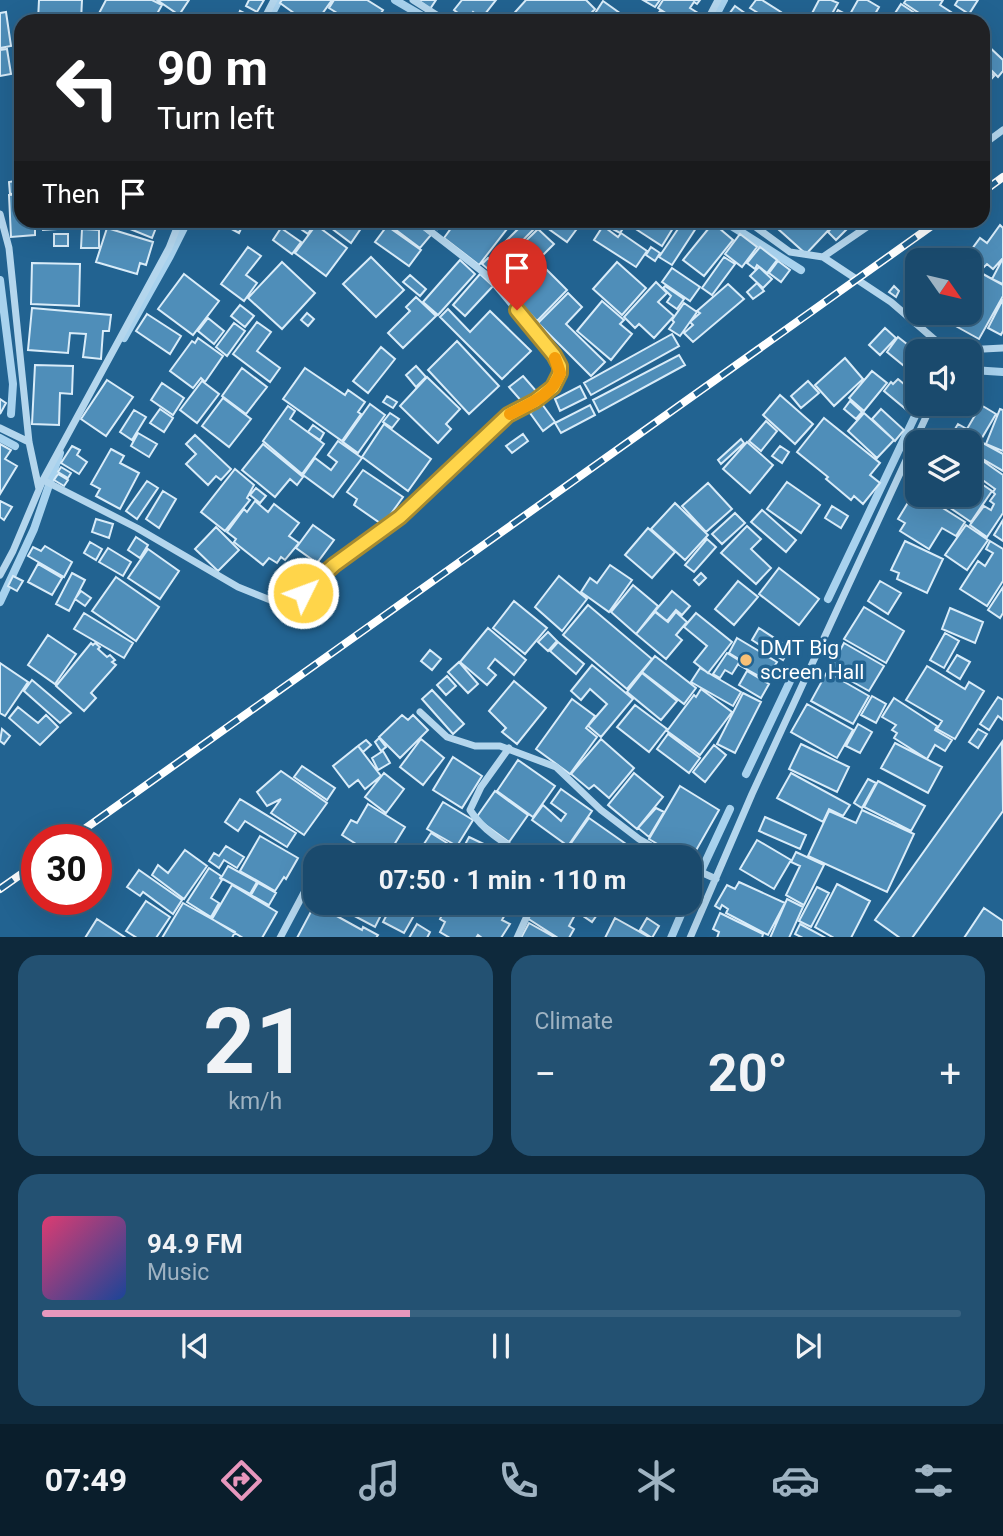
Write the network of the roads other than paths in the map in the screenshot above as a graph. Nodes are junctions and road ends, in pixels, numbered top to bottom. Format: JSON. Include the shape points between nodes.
{"nodes":[{"id":1,"x":413,"y":0,"type":"edge"},
{"id":2,"x":435,"y":14,"type":"edge"},
{"id":3,"x":0,"y":214,"type":"edge"},
{"id":4,"x":177,"y":228,"type":"edge"},
{"id":5,"x":426,"y":228,"type":"edge"},
{"id":6,"x":757,"y":228,"type":"edge"},
{"id":7,"x":865,"y":228,"type":"edge"},
{"id":8,"x":823,"y":257,"type":"junction"},
{"id":9,"x":934,"y":339,"type":"edge"},
{"id":10,"x":1003,"y":348,"type":"edge"},
{"id":11,"x":982,"y":349,"type":"edge"},
{"id":12,"x":926,"y":416,"type":"edge"},
{"id":13,"x":0,"y":428,"type":"edge"},
{"id":14,"x":29,"y":442,"type":"junction"},
{"id":15,"x":43,"y":480,"type":"junction"},
{"id":16,"x":39,"y":489,"type":"junction"},
{"id":17,"x":0,"y":575,"type":"edge"},
{"id":18,"x":420,"y":712,"type":"dead end"},
{"id":19,"x":509,"y":748,"type":"junction"},
{"id":20,"x":507,"y":845,"type":"edge"},
{"id":21,"x":650,"y":845,"type":"edge"},
{"id":22,"x":702,"y":873,"type":"edge"},
{"id":23,"x":716,"y":879,"type":"junction"},
{"id":24,"x":303,"y":894,"type":"edge"},
{"id":25,"x":527,"y":915,"type":"edge"},
{"id":26,"x":279,"y":937,"type":"edge"},
{"id":27,"x":517,"y":937,"type":"edge"},
{"id":28,"x":690,"y":937,"type":"edge"}],
"edges":[{"from":1,"to":2,"type":"street"},
{"from":3,"to":14,"type":"street","via":[[9,248]]},
{"from":4,"to":15,"type":"street"},
{"from":5,"to":15,"type":"street","via":[[488,276],[554,355],[560,366],[557,382],[548,393],[508,415],[400,517],[334,565],[288,607],[239,587]]},
{"from":6,"to":8,"type":"street","via":[[790,252]]},
{"from":7,"to":8,"type":"street"},
{"from":8,"to":9,"type":"street","via":[[891,302]]},
{"from":10,"to":11,"type":"street"},
{"from":12,"to":23,"type":"street"},
{"from":13,"to":14,"type":"street"},
{"from":14,"to":16,"type":"street"},
{"from":15,"to":16,"type":"street"},
{"from":16,"to":17,"type":"street"},
{"from":18,"to":19,"type":"street","via":[[447,737],[475,746]]},
{"from":19,"to":20,"type":"street","via":[[470,810],[479,825]]},
{"from":19,"to":21,"type":"street","via":[[556,767],[601,810]]},
{"from":22,"to":23,"type":"street"},
{"from":23,"to":28,"type":"street"},
{"from":24,"to":26,"type":"street"},
{"from":25,"to":27,"type":"street"}]}
